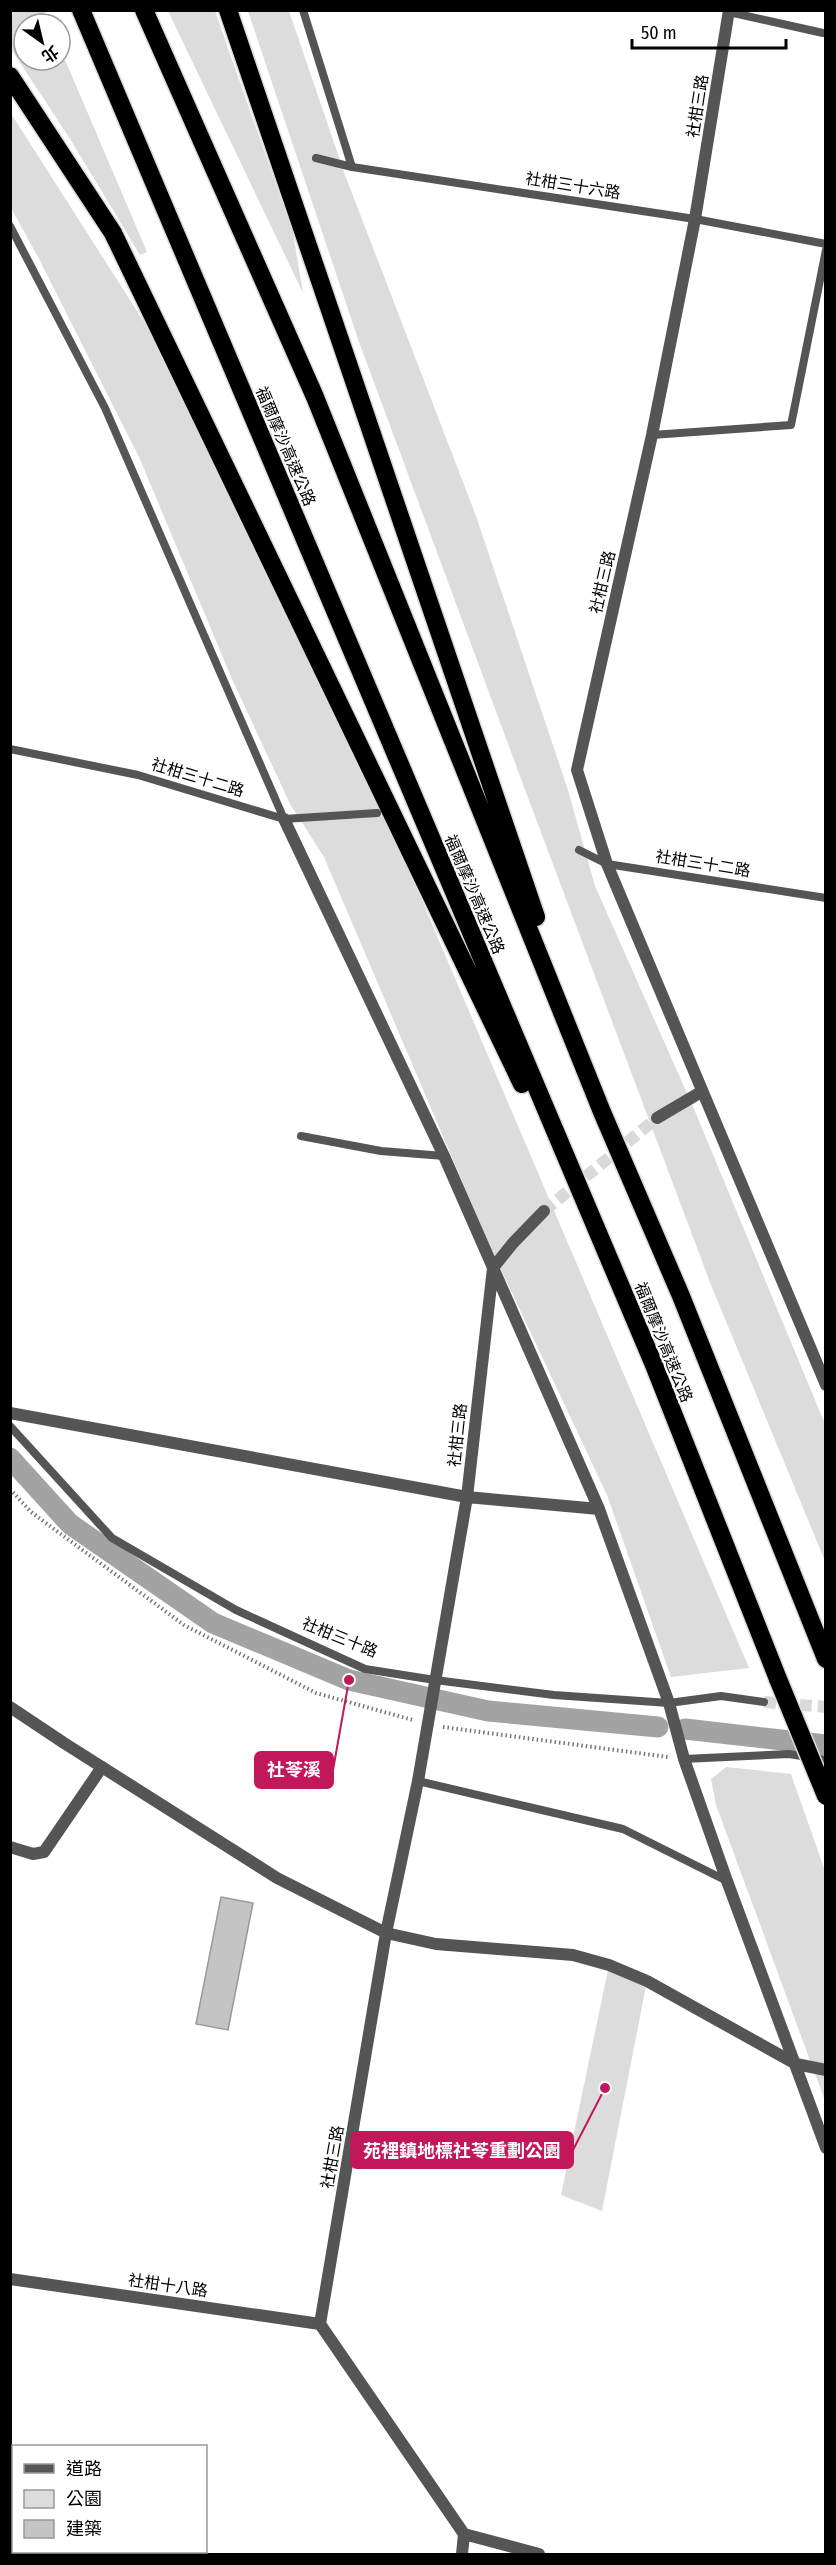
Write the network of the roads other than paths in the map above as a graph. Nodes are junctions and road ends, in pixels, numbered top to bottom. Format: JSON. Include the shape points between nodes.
{"nodes":[{"id":1,"x":81,"y":10,"type":"edge"},
{"id":2,"x":144,"y":10,"type":"edge"},
{"id":3,"x":228,"y":10,"type":"edge"},
{"id":4,"x":303,"y":10,"type":"edge"},
{"id":5,"x":729,"y":11,"type":"edge"},
{"id":6,"x":824,"y":33,"type":"dead end"},
{"id":7,"x":10,"y":75,"type":"edge"},
{"id":8,"x":315,"y":158,"type":"dead end"},
{"id":9,"x":352,"y":167,"type":"junction"},
{"id":10,"x":695,"y":219,"type":"junction"},
{"id":11,"x":10,"y":226,"type":"edge"},
{"id":12,"x":825,"y":244,"type":"edge"},
{"id":13,"x":825,"y":250,"type":"edge"},
{"id":14,"x":652,"y":435,"type":"junction"},
{"id":15,"x":10,"y":749,"type":"edge"},
{"id":16,"x":377,"y":813,"type":"dead end"},
{"id":17,"x":284,"y":819,"type":"junction"},
{"id":18,"x":579,"y":850,"type":"dead end"},
{"id":19,"x":607,"y":864,"type":"junction"},
{"id":20,"x":825,"y":898,"type":"edge"},
{"id":21,"x":701,"y":1092,"type":"junction"},
{"id":22,"x":602,"y":1112,"type":"junction"},
{"id":23,"x":657,"y":1118,"type":"tunnel mouth"},
{"id":24,"x":301,"y":1136,"type":"dead end"},
{"id":25,"x":444,"y":1156,"type":"junction"},
{"id":26,"x":544,"y":1211,"type":"tunnel mouth"},
{"id":27,"x":493,"y":1268,"type":"junction"},
{"id":28,"x":624,"y":1295,"type":"junction"},
{"id":29,"x":825,"y":1385,"type":"edge"},
{"id":30,"x":10,"y":1413,"type":"edge"},
{"id":31,"x":10,"y":1426,"type":"edge"},
{"id":32,"x":467,"y":1497,"type":"junction"},
{"id":33,"x":599,"y":1509,"type":"junction"},
{"id":34,"x":825,"y":1659,"type":"edge"},
{"id":35,"x":435,"y":1680,"type":"junction"},
{"id":36,"x":764,"y":1702,"type":"tunnel mouth"},
{"id":37,"x":669,"y":1703,"type":"junction"},
{"id":38,"x":10,"y":1707,"type":"edge"},
{"id":39,"x":684,"y":1759,"type":"junction"},
{"id":40,"x":825,"y":1760,"type":"edge"},
{"id":41,"x":102,"y":1767,"type":"junction"},
{"id":42,"x":418,"y":1781,"type":"junction"},
{"id":43,"x":825,"y":1796,"type":"edge"},
{"id":44,"x":10,"y":1847,"type":"edge"},
{"id":45,"x":727,"y":1881,"type":"junction"},
{"id":46,"x":386,"y":1933,"type":"junction"},
{"id":47,"x":795,"y":2064,"type":"junction"},
{"id":48,"x":825,"y":2070,"type":"edge"},
{"id":49,"x":825,"y":2148,"type":"edge"},
{"id":50,"x":10,"y":2279,"type":"edge"},
{"id":51,"x":320,"y":2324,"type":"junction"},
{"id":52,"x":464,"y":2534,"type":"junction"},
{"id":53,"x":462,"y":2554,"type":"edge"},
{"id":54,"x":539,"y":2554,"type":"edge"}],
"edges":[{"from":1,"to":28,"type":"highway","name":"福爾摩沙高速公路"},
{"from":2,"to":22,"type":"highway","name":"福爾摩沙高速公路","via":[[315,398]]},
{"from":3,"to":22,"type":"highway"},
{"from":4,"to":9,"type":"lane"},
{"from":5,"to":6,"type":"lane"},
{"from":5,"to":10,"type":"street","name":"社柑三路"},
{"from":7,"to":28,"type":"highway","via":[[112,233]]},
{"from":8,"to":9,"type":"lane","name":"社柑三十六路"},
{"from":9,"to":10,"type":"lane","name":"社柑三十六路"},
{"from":10,"to":12,"type":"lane","name":"社柑三十六路"},
{"from":10,"to":14,"type":"street","name":"社柑三路"},
{"from":11,"to":17,"type":"lane","via":[[105,408]]},
{"from":13,"to":14,"type":"lane","via":[[791,425]]},
{"from":14,"to":19,"type":"street","name":"社柑三路","via":[[577,770]]},
{"from":15,"to":17,"type":"lane","name":"社柑三十二路","via":[[138,775]]},
{"from":16,"to":17,"type":"lane","name":"社柑三十二路"},
{"from":17,"to":25,"type":"street"},
{"from":18,"to":19,"type":"lane","name":"社柑三十二路"},
{"from":19,"to":20,"type":"lane","name":"社柑三十二路"},
{"from":19,"to":21,"type":"street","name":"社柑三路"},
{"from":21,"to":23,"type":"street"},
{"from":21,"to":29,"type":"street","name":"社柑三路"},
{"from":22,"to":34,"type":"highway","name":"福爾摩沙高速公路","via":[[681,1296]]},
{"from":24,"to":25,"type":"lane","via":[[381,1151]]},
{"from":25,"to":27,"type":"street"},
{"from":26,"to":27,"type":"street"},
{"from":27,"to":32,"type":"street","name":"社柑三路"},
{"from":27,"to":33,"type":"street"},
{"from":28,"to":43,"type":"highway","name":"福爾摩沙高速公路","bridge":true},
{"from":30,"to":32,"type":"street"},
{"from":31,"to":35,"type":"lane","name":"社柑三十路","via":[[112,1538],[236,1610],[365,1669]]},
{"from":32,"to":33,"type":"street"},
{"from":32,"to":35,"type":"street","name":"社柑三路"},
{"from":33,"to":37,"type":"street"},
{"from":35,"to":37,"type":"lane","name":"社柑三十路","via":[[554,1695]]},
{"from":35,"to":42,"type":"street","name":"社柑三路"},
{"from":36,"to":37,"type":"lane","name":"社柑三十路","via":[[721,1696]]},
{"from":37,"to":39,"type":"street"},
{"from":38,"to":41,"type":"street"},
{"from":39,"to":40,"type":"lane","via":[[789,1754]]},
{"from":39,"to":45,"type":"street"},
{"from":41,"to":44,"type":"street","via":[[44,1852],[33,1854]]},
{"from":41,"to":46,"type":"street","via":[[277,1878]]},
{"from":42,"to":45,"type":"lane","via":[[623,1829]]},
{"from":42,"to":46,"type":"street","name":"社柑三路"},
{"from":45,"to":47,"type":"street"},
{"from":46,"to":47,"type":"street","via":[[436,1944],[573,1955],[609,1965],[647,1981]]},
{"from":46,"to":51,"type":"street","name":"社柑三路"},
{"from":47,"to":48,"type":"street"},
{"from":47,"to":49,"type":"street"},
{"from":50,"to":51,"type":"street","name":"社柑十八路"},
{"from":51,"to":52,"type":"street"},
{"from":52,"to":53,"type":"street"},
{"from":52,"to":54,"type":"street"}]}
